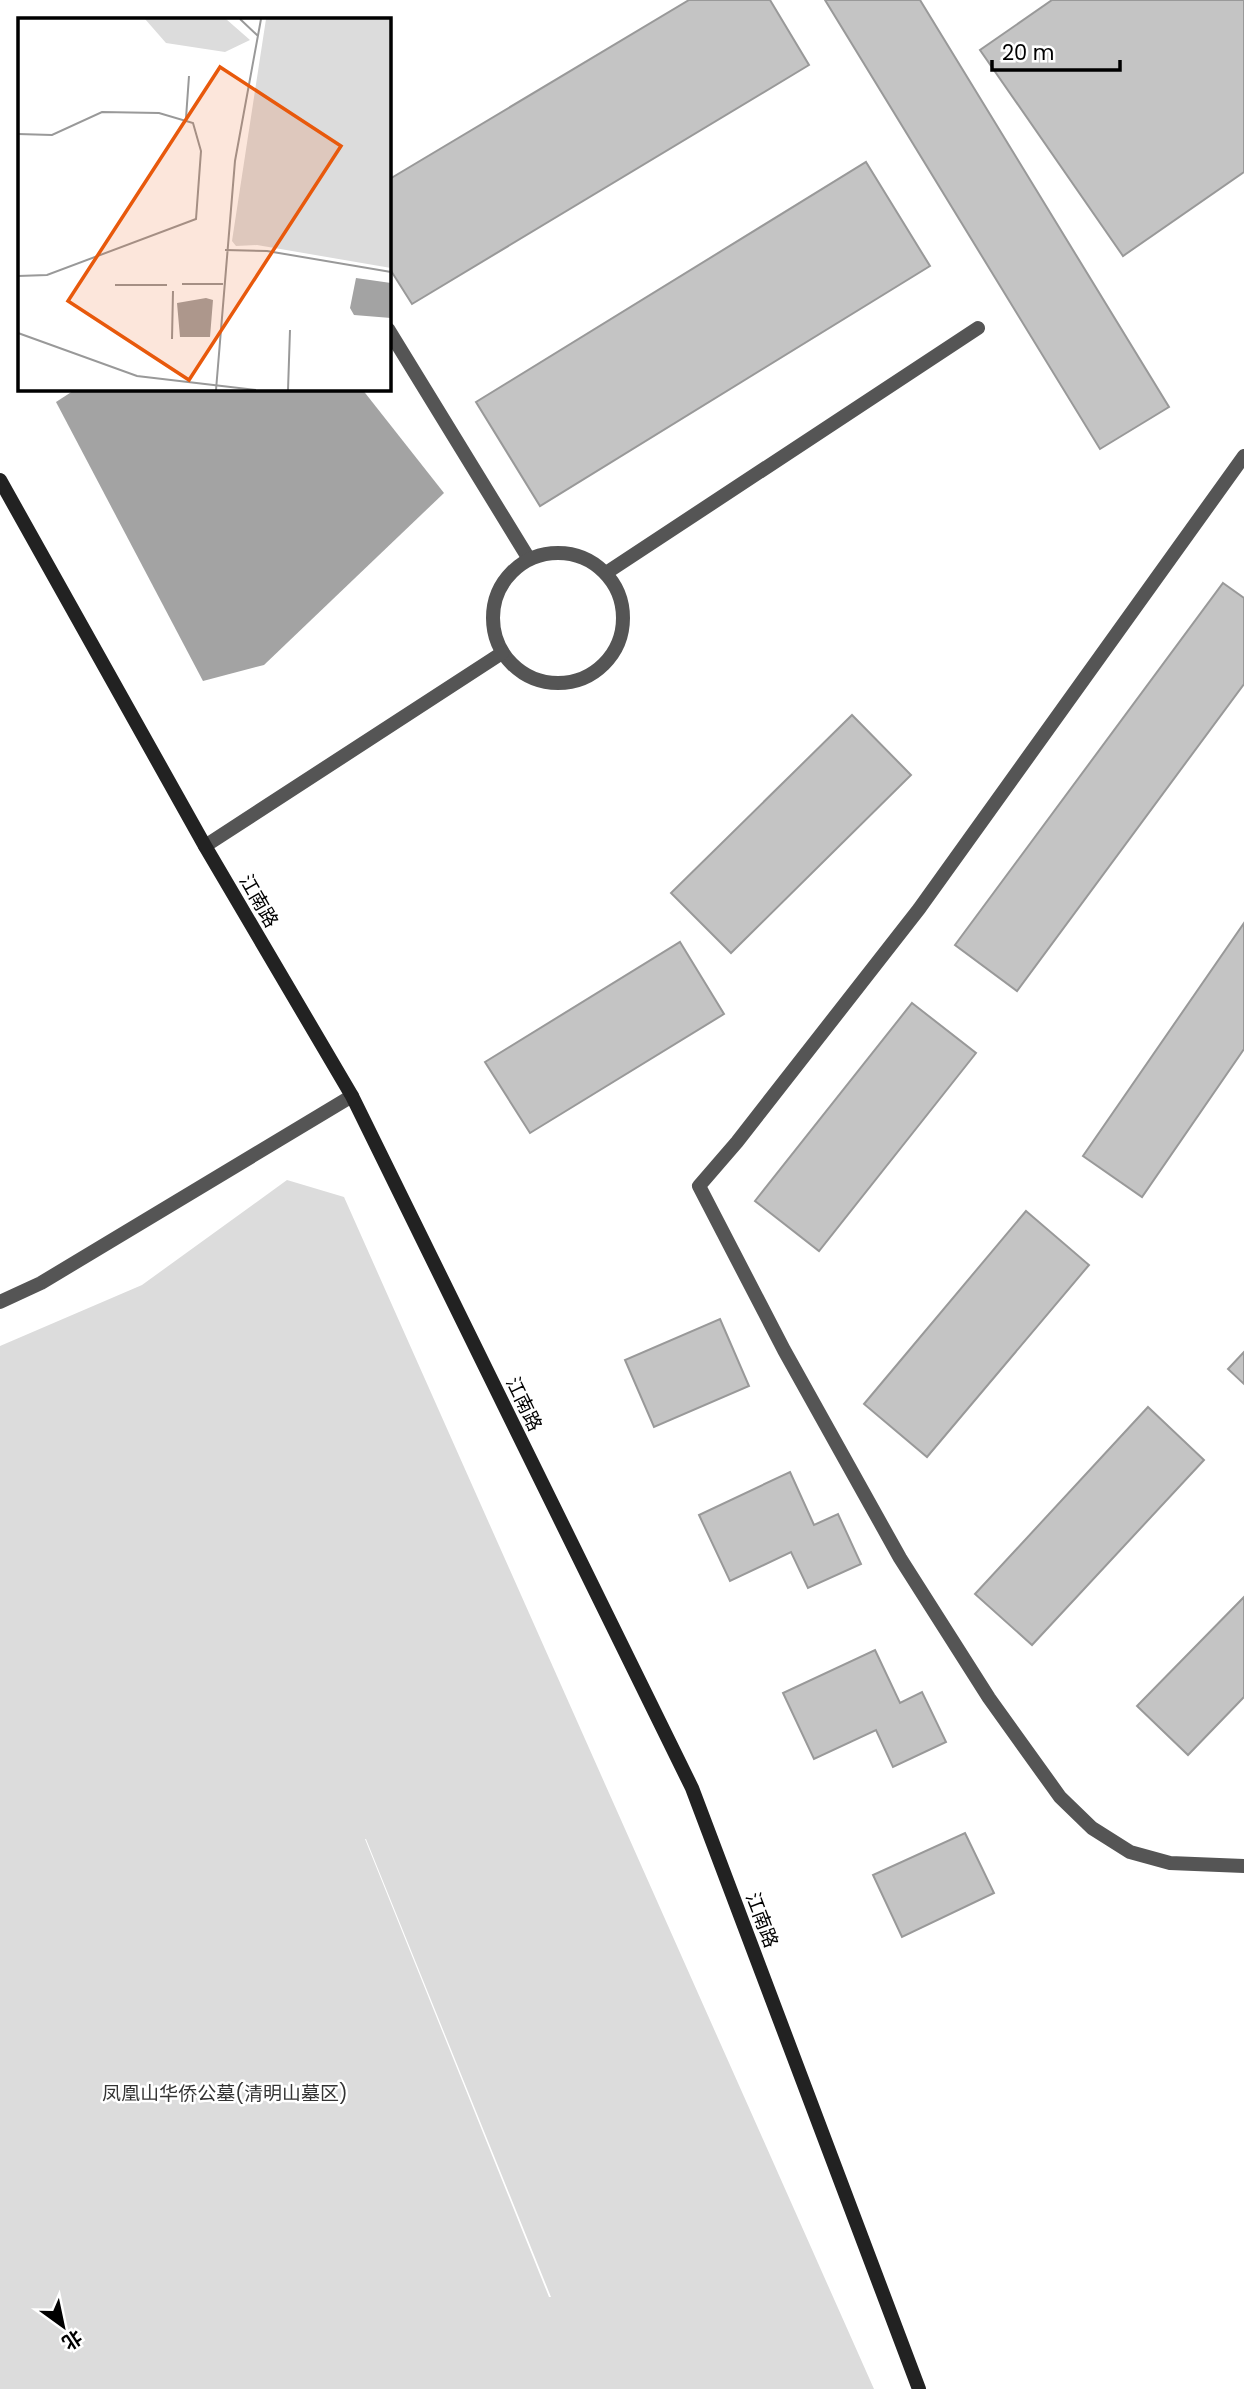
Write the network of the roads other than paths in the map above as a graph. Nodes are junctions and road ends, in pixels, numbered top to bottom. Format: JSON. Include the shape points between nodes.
{"nodes":[{"id":1,"x":978,"y":328,"type":"dead end"},
{"id":2,"x":390,"y":332,"type":"edge"},
{"id":3,"x":1244,"y":456,"type":"edge"},
{"id":4,"x":0,"y":480,"type":"edge"},
{"id":5,"x":529,"y":559,"type":"junction"},
{"id":6,"x":606,"y":573,"type":"junction"},
{"id":7,"x":502,"y":653,"type":"junction"},
{"id":8,"x":205,"y":846,"type":"junction"},
{"id":9,"x":352,"y":1096,"type":"junction"},
{"id":10,"x":0,"y":1301,"type":"edge"},
{"id":11,"x":1244,"y":1866,"type":"edge"},
{"id":12,"x":919,"y":2389,"type":"edge"}],
"edges":[{"from":1,"to":6,"type":"street"},
{"from":2,"to":5,"type":"street"},
{"from":3,"to":11,"type":"street","via":[[919,909],[699,1186],[900,1558],[989,1698],[1060,1797],[1092,1828],[1130,1852],[1170,1863]]},
{"from":4,"to":8,"type":"main road","name":"江南路"},
{"from":5,"to":6,"type":"street","via":[[570,554],[590,560]]},
{"from":5,"to":7,"type":"street","via":[[511,572],[492,611]]},
{"from":6,"to":7,"type":"street","via":[[619,594],[624,618],[620,641],[607,662],[587,677],[565,684],[540,682],[518,671]]},
{"from":7,"to":8,"type":"street"},
{"from":8,"to":9,"type":"main road","name":"江南路"},
{"from":9,"to":10,"type":"street","via":[[41,1283]]},
{"from":9,"to":12,"type":"main road","name":"江南路","via":[[692,1788]]}]}
